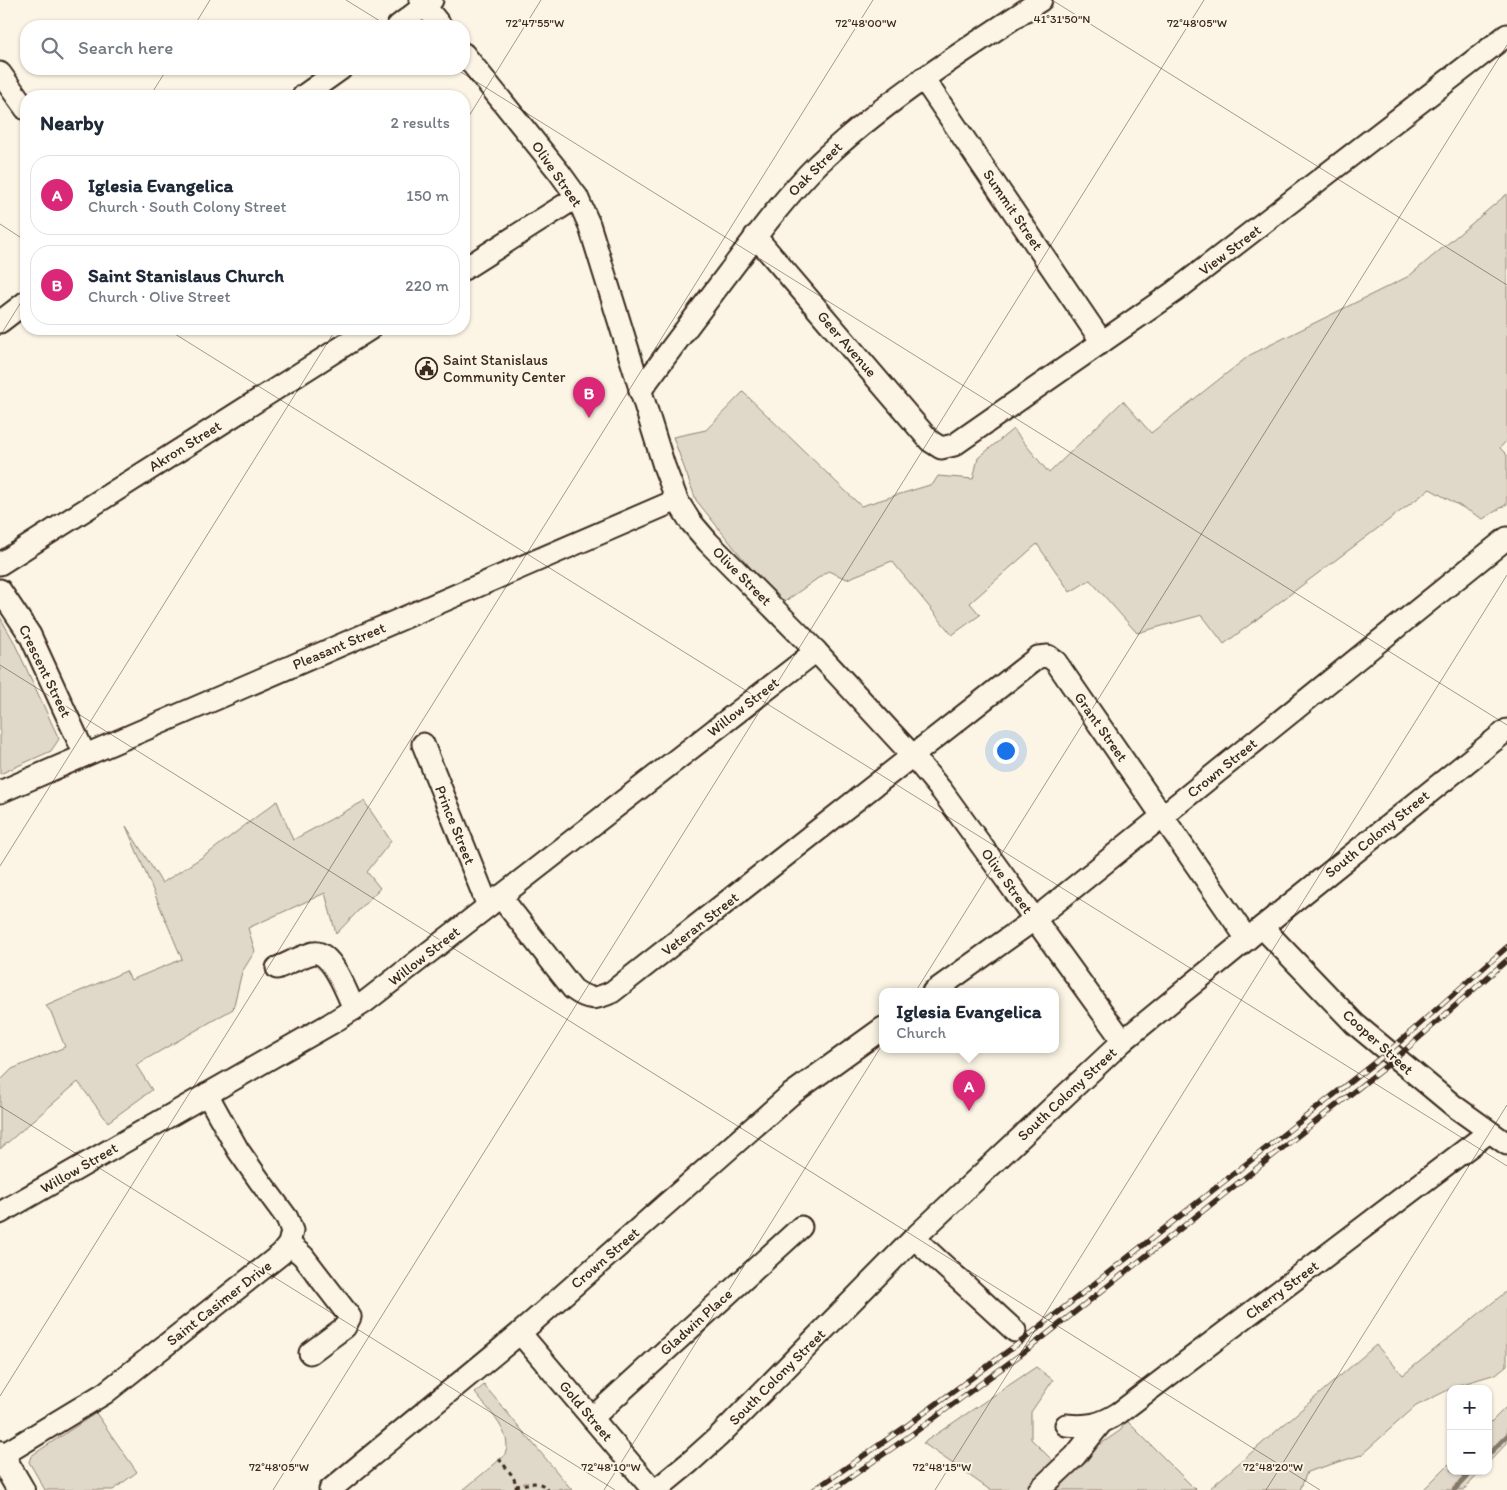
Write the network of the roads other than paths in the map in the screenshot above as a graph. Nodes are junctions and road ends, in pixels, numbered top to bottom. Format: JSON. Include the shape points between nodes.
{"nodes":[{"id":1,"x":1041,"y":0,"type":"edge"},
{"id":2,"x":426,"y":2,"type":"edge"},
{"id":3,"x":405,"y":20,"type":"edge"},
{"id":4,"x":438,"y":20,"type":"edge"},
{"id":5,"x":1507,"y":35,"type":"edge"},
{"id":6,"x":470,"y":61,"type":"edge"},
{"id":7,"x":0,"y":73,"type":"edge"},
{"id":8,"x":333,"y":75,"type":"edge"},
{"id":9,"x":924,"y":78,"type":"junction"},
{"id":10,"x":312,"y":90,"type":"edge"},
{"id":11,"x":20,"y":101,"type":"edge"},
{"id":12,"x":577,"y":198,"type":"junction"},
{"id":13,"x":755,"y":236,"type":"junction"},
{"id":14,"x":470,"y":265,"type":"edge"},
{"id":15,"x":20,"y":307,"type":"edge"},
{"id":16,"x":0,"y":322,"type":"edge"},
{"id":17,"x":361,"y":335,"type":"edge"},
{"id":18,"x":1102,"y":342,"type":"junction"},
{"id":19,"x":640,"y":391,"type":"junction"},
{"id":20,"x":941,"y":448,"type":"joint"},
{"id":21,"x":678,"y":500,"type":"junction"},
{"id":22,"x":1507,"y":538,"type":"edge"},
{"id":23,"x":0,"y":564,"type":"edge"},
{"id":24,"x":0,"y":590,"type":"edge"},
{"id":25,"x":816,"y":651,"type":"junction"},
{"id":26,"x":1507,"y":730,"type":"edge"},
{"id":27,"x":423,"y":744,"type":"dead end"},
{"id":28,"x":85,"y":755,"type":"junction"},
{"id":29,"x":913,"y":756,"type":"junction"},
{"id":30,"x":0,"y":792,"type":"edge"},
{"id":31,"x":1162,"y":816,"type":"junction"},
{"id":32,"x":494,"y":901,"type":"junction"},
{"id":33,"x":1035,"y":919,"type":"junction"},
{"id":34,"x":1255,"y":933,"type":"junction"},
{"id":35,"x":276,"y":968,"type":"dead end"},
{"id":36,"x":939,"y":988,"type":"edge"},
{"id":37,"x":354,"y":1009,"type":"junction"},
{"id":38,"x":879,"y":1031,"type":"edge"},
{"id":39,"x":1123,"y":1041,"type":"junction"},
{"id":40,"x":207,"y":1094,"type":"junction"},
{"id":41,"x":1489,"y":1132,"type":"junction"},
{"id":42,"x":1507,"y":1144,"type":"edge"},
{"id":43,"x":0,"y":1213,"type":"edge"},
{"id":44,"x":801,"y":1228,"type":"dead end"},
{"id":45,"x":914,"y":1238,"type":"junction"},
{"id":46,"x":289,"y":1244,"type":"junction"},
{"id":47,"x":1015,"y":1330,"type":"dead end"},
{"id":48,"x":520,"y":1333,"type":"junction"},
{"id":49,"x":310,"y":1353,"type":"dead end"},
{"id":50,"x":592,"y":1418,"type":"junction"},
{"id":51,"x":1101,"y":1423,"type":"junction"},
{"id":52,"x":1066,"y":1425,"type":"dead end"},
{"id":53,"x":1,"y":1455,"type":"edge"},
{"id":54,"x":21,"y":1490,"type":"edge"},
{"id":55,"x":330,"y":1490,"type":"edge"},
{"id":56,"x":654,"y":1490,"type":"edge"},
{"id":57,"x":1040,"y":1490,"type":"edge"}],
"edges":[{"from":1,"to":9,"type":"street","name":"Oak Street"},
{"from":2,"to":3,"type":"street"},
{"from":2,"to":4,"type":"street"},
{"from":5,"to":18,"type":"street","name":"View Street","via":[[1215,262]]},
{"from":6,"to":12,"type":"street","name":"Olive Street"},
{"from":7,"to":11,"type":"street"},
{"from":8,"to":10,"type":"street"},
{"from":9,"to":13,"type":"street","name":"Oak Street","via":[[882,108],[817,165]]},
{"from":9,"to":18,"type":"street","name":"Summit Street"},
{"from":12,"to":14,"type":"street"},
{"from":12,"to":19,"type":"street","name":"Olive Street","via":[[589,224]]},
{"from":13,"to":19,"type":"street","name":"Oak Street"},
{"from":13,"to":20,"type":"street","name":"Geer Avenue","via":[[930,441]]},
{"from":15,"to":16,"type":"street"},
{"from":17,"to":23,"type":"street","name":"Akron Street"},
{"from":18,"to":20,"type":"street","name":"View Street","via":[[954,445]]},
{"from":19,"to":21,"type":"street","name":"Olive Street"},
{"from":21,"to":25,"type":"street","name":"Olive Street","via":[[708,542]]},
{"from":21,"to":28,"type":"street","name":"Pleasant Street"},
{"from":22,"to":31,"type":"street","name":"Crown Street"},
{"from":24,"to":28,"type":"street","name":"Crescent Street","via":[[30,635]]},
{"from":25,"to":29,"type":"street","name":"Olive Street"},
{"from":25,"to":32,"type":"street","name":"Willow Street"},
{"from":26,"to":34,"type":"street","name":"South Colony Street"},
{"from":27,"to":32,"type":"street","name":"Prince Street"},
{"from":28,"to":30,"type":"street","name":"Pleasant Street"},
{"from":29,"to":31,"type":"street","name":"Grant Street","via":[[1038,657],[1048,656],[1056,662]]},
{"from":29,"to":32,"type":"street","name":"Veteran Street","via":[[612,992],[598,998],[584,996],[573,989]]},
{"from":29,"to":33,"type":"street","name":"Olive Street"},
{"from":31,"to":33,"type":"street","name":"Crown Street"},
{"from":31,"to":34,"type":"street","name":"Grant Street"},
{"from":32,"to":37,"type":"street","name":"Willow Street"},
{"from":33,"to":36,"type":"street","name":"Crown Street"},
{"from":33,"to":39,"type":"street","name":"Olive Street"},
{"from":34,"to":39,"type":"street","name":"South Colony Street"},
{"from":34,"to":41,"type":"street","name":"Cooper Street","via":[[1423,1082]]},
{"from":35,"to":37,"type":"street","via":[[315,952],[324,955],[334,966]]},
{"from":37,"to":40,"type":"street","name":"Willow Street"},
{"from":38,"to":48,"type":"street","name":"Crown Street","via":[[790,1095]]},
{"from":39,"to":45,"type":"street","name":"South Colony Street"},
{"from":40,"to":43,"type":"street","name":"Willow Street"},
{"from":40,"to":46,"type":"street","via":[[238,1150],[287,1218],[292,1231]]},
{"from":41,"to":42,"type":"street","name":"Cooper Street"},
{"from":41,"to":51,"type":"street","name":"Cherry Street","via":[[1119,1414]]},
{"from":44,"to":50,"type":"street","name":"Gladwin Place"},
{"from":45,"to":47,"type":"street"},
{"from":45,"to":56,"type":"street","name":"South Colony Street","via":[[719,1436]]},
{"from":46,"to":49,"type":"street","via":[[303,1256],[350,1317],[345,1327]]},
{"from":46,"to":53,"type":"street","name":"Saint Casimer Drive","via":[[281,1254],[105,1393]]},
{"from":48,"to":50,"type":"street","name":"Gold Street"},
{"from":48,"to":55,"type":"street","name":"Crown Street"},
{"from":50,"to":56,"type":"street","name":"Gold Street"},
{"from":51,"to":52,"type":"street","name":"Cherry Street"},
{"from":51,"to":57,"type":"street","via":[[1075,1456]]},
{"from":53,"to":54,"type":"main road"}]}
